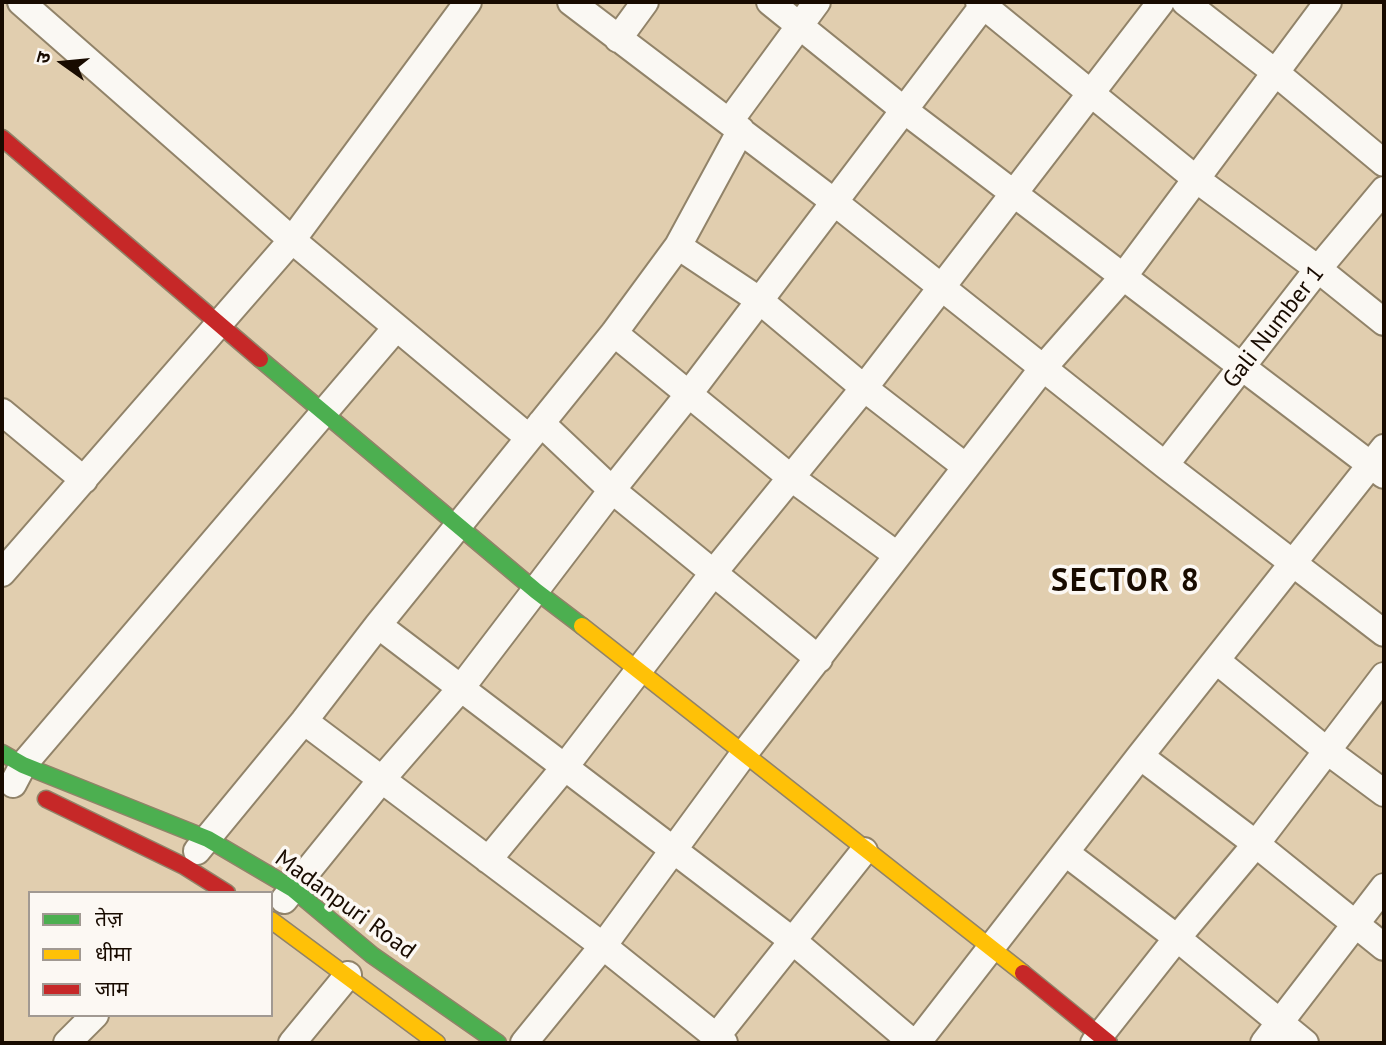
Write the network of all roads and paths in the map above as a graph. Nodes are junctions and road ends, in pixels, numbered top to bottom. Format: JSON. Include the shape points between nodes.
{"nodes":[{"id":1,"x":21,"y":2,"type":"edge"},
{"id":2,"x":468,"y":2,"type":"edge"},
{"id":3,"x":570,"y":2,"type":"edge"},
{"id":4,"x":645,"y":2,"type":"edge"},
{"id":5,"x":770,"y":2,"type":"edge"},
{"id":6,"x":817,"y":2,"type":"edge"},
{"id":7,"x":1161,"y":2,"type":"edge"},
{"id":8,"x":1185,"y":2,"type":"edge"},
{"id":9,"x":1328,"y":2,"type":"edge"},
{"id":10,"x":983,"y":3,"type":"edge"},
{"id":11,"x":800,"y":26,"type":"junction"},
{"id":12,"x":618,"y":39,"type":"junction"},
{"id":13,"x":1276,"y":73,"type":"junction"},
{"id":14,"x":1090,"y":93,"type":"junction"},
{"id":15,"x":904,"y":110,"type":"junction"},
{"id":16,"x":735,"y":126,"type":"junction"},
{"id":17,"x":2,"y":138,"type":"edge"},
{"id":18,"x":1384,"y":163,"type":"edge"},
{"id":19,"x":1196,"y":179,"type":"junction"},
{"id":20,"x":1384,"y":190,"type":"edge"},
{"id":21,"x":1014,"y":193,"type":"junction"},
{"id":22,"x":834,"y":201,"type":"junction"},
{"id":23,"x":292,"y":240,"type":"junction"},
{"id":24,"x":678,"y":246,"type":"junction"},
{"id":25,"x":1318,"y":269,"type":"junction"},
{"id":26,"x":1123,"y":277,"type":"junction"},
{"id":27,"x":941,"y":285,"type":"junction"},
{"id":28,"x":759,"y":300,"type":"junction"},
{"id":29,"x":1384,"y":322,"type":"edge"},
{"id":30,"x":219,"y":325,"type":"junction"},
{"id":31,"x":396,"y":328,"type":"junction"},
{"id":32,"x":614,"y":333,"type":"junction"},
{"id":33,"x":1043,"y":368,"type":"junction"},
{"id":34,"x":1242,"y":368,"type":"junction"},
{"id":35,"x":864,"y":388,"type":"junction"},
{"id":36,"x":688,"y":395,"type":"junction"},
{"id":37,"x":2,"y":412,"type":"edge"},
{"id":38,"x":324,"y":412,"type":"junction"},
{"id":39,"x":535,"y":430,"type":"junction"},
{"id":40,"x":1380,"y":462,"type":"edge"},
{"id":41,"x":1165,"y":465,"type":"junction"},
{"id":42,"x":966,"y":467,"type":"junction"},
{"id":43,"x":790,"y":477,"type":"junction"},
{"id":44,"x":84,"y":480,"type":"junction"},
{"id":45,"x":612,"y":490,"type":"junction"},
{"id":46,"x":459,"y":526,"type":"junction"},
{"id":47,"x":897,"y":555,"type":"junction"},
{"id":48,"x":1294,"y":563,"type":"junction"},
{"id":49,"x":714,"y":572,"type":"junction"},
{"id":50,"x":2,"y":573,"type":"edge"},
{"id":51,"x":536,"y":591,"type":"junction"},
{"id":52,"x":378,"y":625,"type":"junction"},
{"id":53,"x":1384,"y":633,"type":"edge"},
{"id":54,"x":818,"y":659,"type":"junction"},
{"id":55,"x":1217,"y":661,"type":"junction"},
{"id":56,"x":639,"y":670,"type":"junction"},
{"id":57,"x":1384,"y":676,"type":"edge"},
{"id":58,"x":461,"y":688,"type":"junction"},
{"id":59,"x":304,"y":721,"type":"junction"},
{"id":60,"x":1326,"y":750,"type":"junction"},
{"id":61,"x":743,"y":755,"type":"junction"},
{"id":62,"x":1140,"y":756,"type":"junction"},
{"id":63,"x":564,"y":768,"type":"junction"},
{"id":64,"x":10,"y":770,"type":"edge"},
{"id":65,"x":382,"y":779,"type":"junction"},
{"id":66,"x":1384,"y":793,"type":"edge"},
{"id":67,"x":208,"y":839,"type":"junction"},
{"id":68,"x":1256,"y":844,"type":"junction"},
{"id":69,"x":672,"y":851,"type":"junction"},
{"id":70,"x":864,"y":851,"type":"junction"},
{"id":71,"x":1066,"y":853,"type":"junction"},
{"id":72,"x":488,"y":860,"type":"junction"},
{"id":73,"x":184,"y":866,"type":"junction"},
{"id":74,"x":1384,"y":887,"type":"edge"},
{"id":75,"x":293,"y":889,"type":"junction"},
{"id":76,"x":220,"y":891,"type":"edge"},
{"id":77,"x":273,"y":914,"type":"edge"},
{"id":78,"x":273,"y":919,"type":"edge"},
{"id":79,"x":1356,"y":922,"type":"junction"},
{"id":80,"x":1177,"y":938,"type":"junction"},
{"id":81,"x":793,"y":941,"type":"junction"},
{"id":82,"x":603,"y":946,"type":"junction"},
{"id":83,"x":1384,"y":947,"type":"edge"},
{"id":84,"x":992,"y":948,"type":"junction"},
{"id":85,"x":348,"y":975,"type":"junction"},
{"id":86,"x":92,"y":1017,"type":"edge"},
{"id":87,"x":1272,"y":1033,"type":"edge"},
{"id":88,"x":720,"y":1040,"type":"edge"},
{"id":89,"x":1101,"y":1041,"type":"edge"},
{"id":90,"x":67,"y":1043,"type":"edge"},
{"id":91,"x":292,"y":1043,"type":"edge"},
{"id":92,"x":437,"y":1043,"type":"edge"},
{"id":93,"x":498,"y":1043,"type":"edge"},
{"id":94,"x":524,"y":1043,"type":"edge"},
{"id":95,"x":915,"y":1043,"type":"edge"},
{"id":96,"x":1305,"y":1043,"type":"edge"}],
"edges":[{"from":1,"to":23,"type":"street"},
{"from":2,"to":23,"type":"street"},
{"from":3,"to":12,"type":"street"},
{"from":4,"to":12,"type":"street"},
{"from":5,"to":11,"type":"street"},
{"from":6,"to":11,"type":"street"},
{"from":7,"to":14,"type":"street"},
{"from":8,"to":13,"type":"street"},
{"from":9,"to":13,"type":"street"},
{"from":10,"to":14,"type":"street"},
{"from":10,"to":15,"type":"street"},
{"from":11,"to":15,"type":"street"},
{"from":11,"to":16,"type":"street"},
{"from":12,"to":16,"type":"street"},
{"from":13,"to":18,"type":"street"},
{"from":13,"to":19,"type":"street"},
{"from":14,"to":19,"type":"street"},
{"from":14,"to":21,"type":"street"},
{"from":15,"to":21,"type":"street"},
{"from":15,"to":22,"type":"street"},
{"from":16,"to":22,"type":"street"},
{"from":16,"to":24,"type":"street"},
{"from":17,"to":30,"type":"street"},
{"from":19,"to":25,"type":"street"},
{"from":19,"to":26,"type":"street"},
{"from":20,"to":25,"type":"street","name":"Gali Number 1"},
{"from":21,"to":26,"type":"street"},
{"from":21,"to":27,"type":"street"},
{"from":22,"to":27,"type":"street"},
{"from":22,"to":28,"type":"street"},
{"from":23,"to":30,"type":"street"},
{"from":23,"to":31,"type":"street"},
{"from":24,"to":28,"type":"street"},
{"from":24,"to":32,"type":"street"},
{"from":25,"to":29,"type":"street"},
{"from":25,"to":34,"type":"street","name":"Gali Number 1"},
{"from":26,"to":33,"type":"street"},
{"from":26,"to":34,"type":"street"},
{"from":27,"to":33,"type":"street"},
{"from":27,"to":35,"type":"street"},
{"from":28,"to":35,"type":"street"},
{"from":28,"to":36,"type":"street"},
{"from":30,"to":38,"type":"street"},
{"from":30,"to":44,"type":"street"},
{"from":31,"to":38,"type":"street"},
{"from":31,"to":39,"type":"street"},
{"from":32,"to":36,"type":"street"},
{"from":32,"to":39,"type":"street"},
{"from":33,"to":41,"type":"street"},
{"from":33,"to":42,"type":"street"},
{"from":34,"to":40,"type":"street"},
{"from":34,"to":41,"type":"street","name":"Gali Number 1"},
{"from":35,"to":42,"type":"street"},
{"from":35,"to":43,"type":"street"},
{"from":36,"to":43,"type":"street"},
{"from":36,"to":45,"type":"street"},
{"from":37,"to":44,"type":"street"},
{"from":38,"to":46,"type":"street"},
{"from":38,"to":64,"type":"street"},
{"from":39,"to":45,"type":"street"},
{"from":39,"to":46,"type":"street"},
{"from":40,"to":48,"type":"street"},
{"from":41,"to":48,"type":"street"},
{"from":42,"to":47,"type":"street"},
{"from":43,"to":47,"type":"street"},
{"from":43,"to":49,"type":"street"},
{"from":44,"to":50,"type":"street"},
{"from":45,"to":49,"type":"street"},
{"from":45,"to":51,"type":"street"},
{"from":46,"to":51,"type":"street"},
{"from":46,"to":52,"type":"street"},
{"from":47,"to":54,"type":"street"},
{"from":48,"to":53,"type":"street"},
{"from":48,"to":55,"type":"street"},
{"from":49,"to":54,"type":"street"},
{"from":49,"to":56,"type":"street"},
{"from":51,"to":56,"type":"street"},
{"from":51,"to":58,"type":"street"},
{"from":52,"to":58,"type":"street"},
{"from":52,"to":59,"type":"street"},
{"from":54,"to":61,"type":"street"},
{"from":55,"to":60,"type":"street"},
{"from":55,"to":62,"type":"street"},
{"from":56,"to":61,"type":"street"},
{"from":56,"to":63,"type":"street"},
{"from":57,"to":60,"type":"street"},
{"from":58,"to":63,"type":"street"},
{"from":58,"to":65,"type":"street"},
{"from":59,"to":65,"type":"street"},
{"from":59,"to":67,"type":"street"},
{"from":60,"to":66,"type":"street"},
{"from":60,"to":68,"type":"street"},
{"from":61,"to":69,"type":"street"},
{"from":61,"to":70,"type":"street"},
{"from":62,"to":68,"type":"street"},
{"from":62,"to":71,"type":"street"},
{"from":63,"to":69,"type":"street"},
{"from":63,"to":72,"type":"street"},
{"from":64,"to":67,"type":"street","name":"Madanpuri Road"},
{"from":64,"to":73,"type":"street"},
{"from":65,"to":72,"type":"street"},
{"from":65,"to":75,"type":"street"},
{"from":67,"to":73,"type":"street"},
{"from":67,"to":75,"type":"street","name":"Madanpuri Road"},
{"from":68,"to":79,"type":"street"},
{"from":68,"to":80,"type":"street"},
{"from":69,"to":81,"type":"street"},
{"from":69,"to":82,"type":"street"},
{"from":70,"to":81,"type":"street"},
{"from":70,"to":84,"type":"street"},
{"from":71,"to":80,"type":"street"},
{"from":71,"to":84,"type":"street"},
{"from":72,"to":82,"type":"street"},
{"from":73,"to":76,"type":"street"},
{"from":74,"to":79,"type":"street"},
{"from":75,"to":77,"type":"street"},
{"from":75,"to":93,"type":"street","name":"Madanpuri Road","via":[[372,955]]},
{"from":78,"to":85,"type":"street"},
{"from":79,"to":83,"type":"street"},
{"from":79,"to":87,"type":"street"},
{"from":80,"to":87,"type":"street"},
{"from":80,"to":89,"type":"street"},
{"from":81,"to":88,"type":"street"},
{"from":81,"to":95,"type":"street"},
{"from":82,"to":88,"type":"street"},
{"from":82,"to":94,"type":"street"},
{"from":84,"to":89,"type":"street"},
{"from":84,"to":95,"type":"street"},
{"from":85,"to":91,"type":"street"},
{"from":85,"to":92,"type":"street"},
{"from":86,"to":90,"type":"street"},
{"from":87,"to":96,"type":"street"}]}
